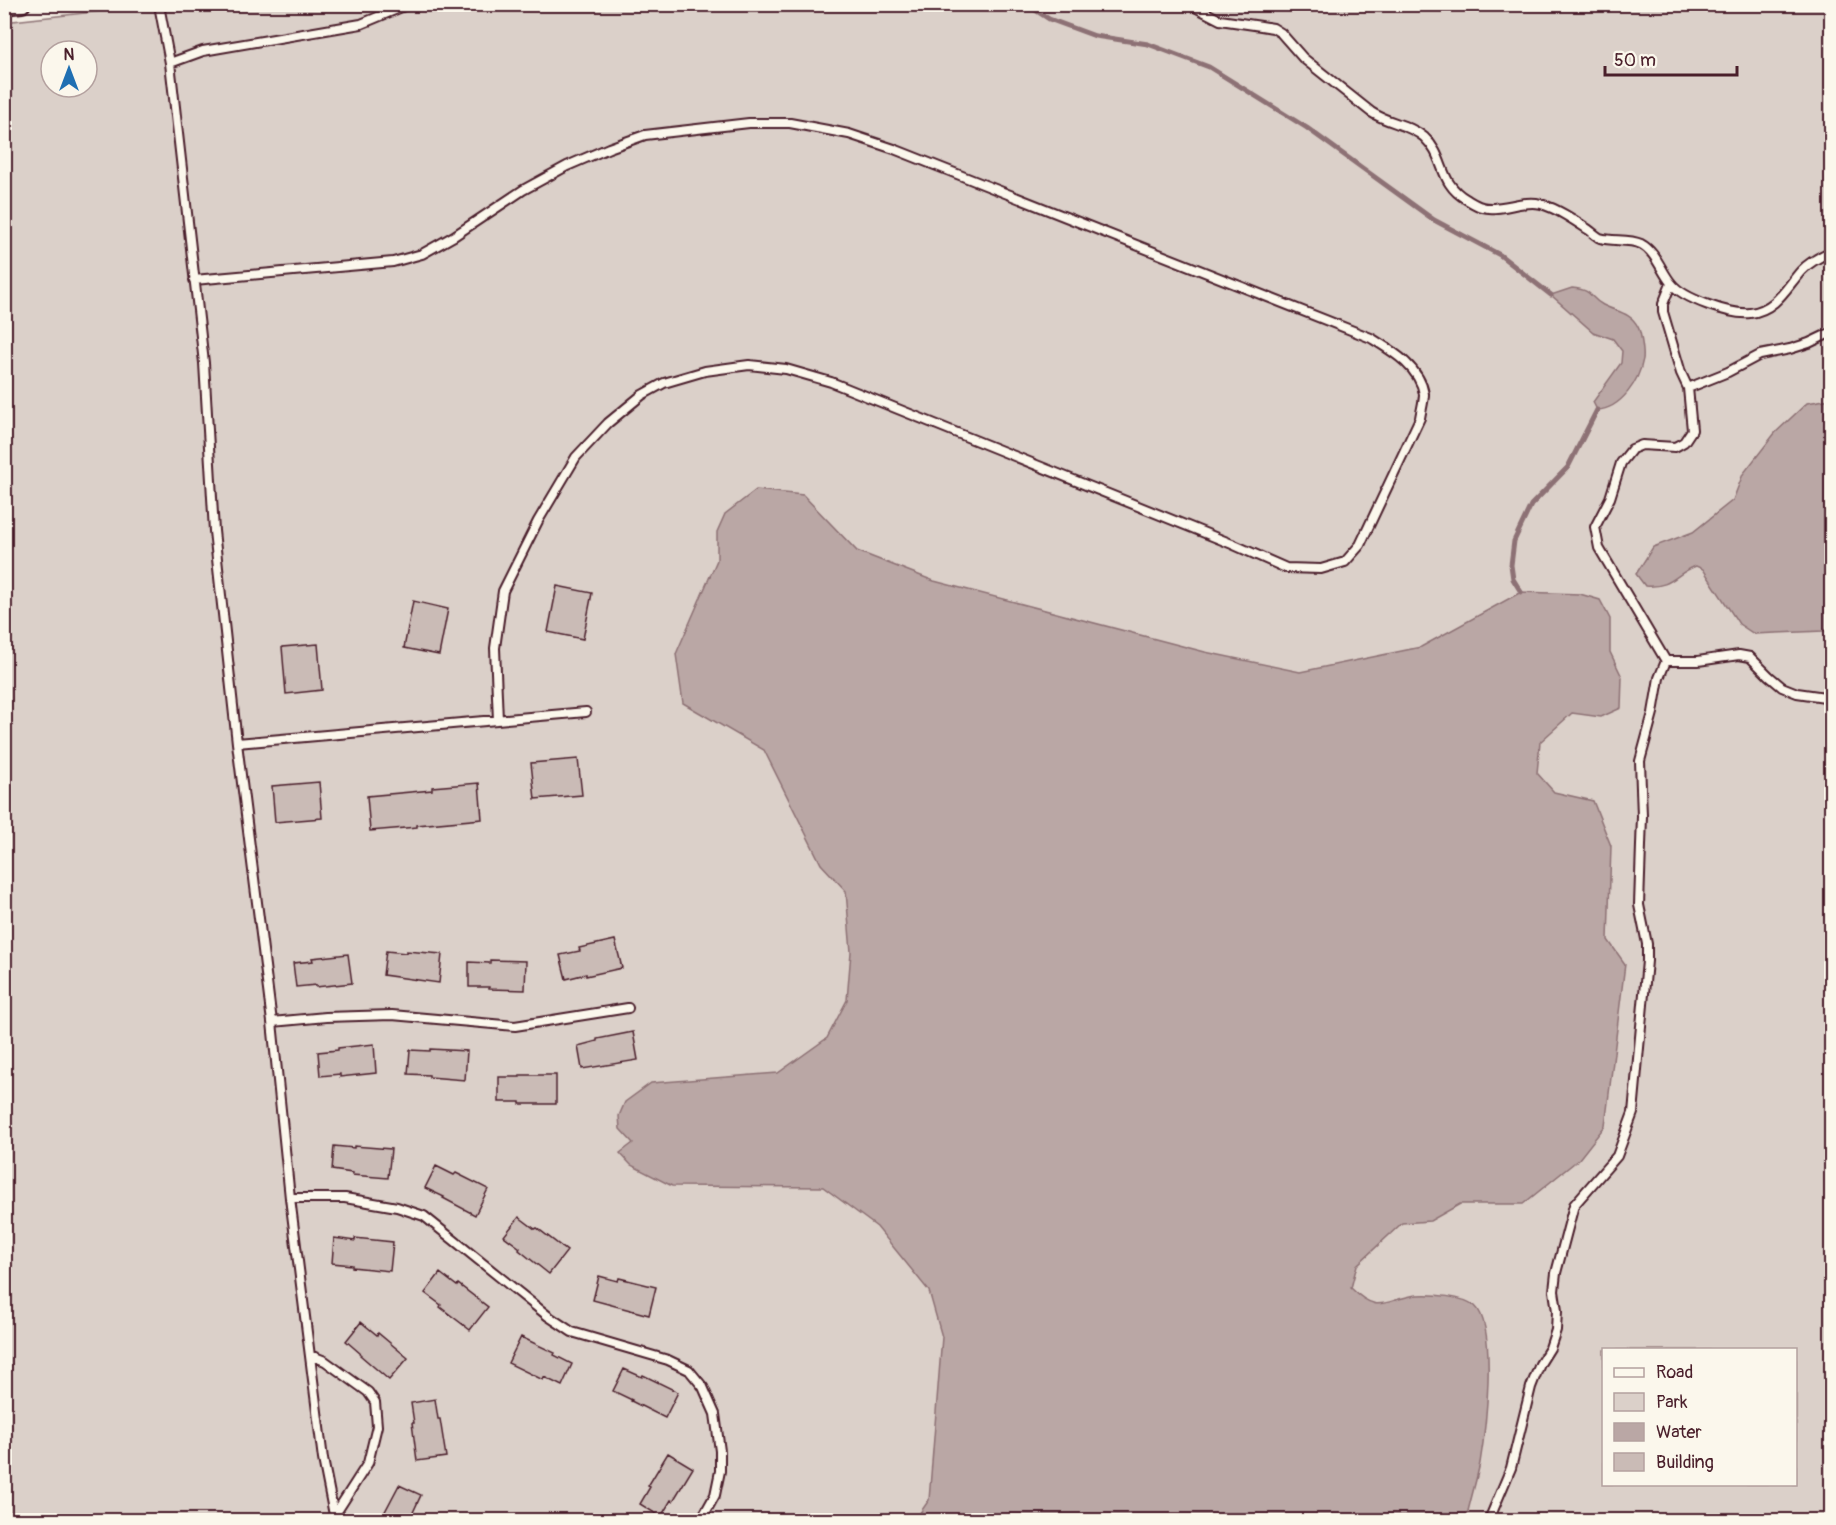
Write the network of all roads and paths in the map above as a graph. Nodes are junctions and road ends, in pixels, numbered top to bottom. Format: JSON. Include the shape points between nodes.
{"nodes":[{"id":1,"x":22,"y":4,"type":"edge"},
{"id":2,"x":409,"y":4,"type":"edge"},
{"id":3,"x":1189,"y":4,"type":"edge"},
{"id":4,"x":159,"y":5,"type":"edge"},
{"id":5,"x":4,"y":6,"type":"edge"},
{"id":6,"x":170,"y":63,"type":"junction"},
{"id":7,"x":1832,"y":251,"type":"edge"},
{"id":8,"x":194,"y":280,"type":"junction"},
{"id":9,"x":1671,"y":284,"type":"junction"},
{"id":10,"x":1832,"y":332,"type":"edge"},
{"id":11,"x":1688,"y":388,"type":"junction"},
{"id":12,"x":1666,"y":661,"type":"junction"},
{"id":13,"x":1832,"y":698,"type":"edge"},
{"id":14,"x":586,"y":712,"type":"dead end"},
{"id":15,"x":498,"y":720,"type":"junction"},
{"id":16,"x":237,"y":742,"type":"junction"},
{"id":17,"x":628,"y":1008,"type":"dead end"},
{"id":18,"x":272,"y":1022,"type":"junction"},
{"id":19,"x":290,"y":1198,"type":"junction"},
{"id":20,"x":310,"y":1355,"type":"junction"},
{"id":21,"x":335,"y":1518,"type":"edge"},
{"id":22,"x":701,"y":1521,"type":"edge"},
{"id":23,"x":1489,"y":1521,"type":"edge"}],
"edges":[{"from":1,"to":5,"type":"street"},
{"from":2,"to":6,"type":"lane","via":[[361,24],[203,51]]},
{"from":3,"to":9,"type":"lane","via":[[1220,20],[1273,28],[1281,33],[1303,58],[1371,112],[1424,137],[1435,150],[1449,187],[1464,198],[1483,207],[1542,204],[1600,238],[1641,244],[1658,261]]},
{"from":4,"to":6,"type":"lane"},
{"from":6,"to":8,"type":"lane"},
{"from":7,"to":9,"type":"lane","via":[[1802,269],[1780,299],[1766,309],[1750,313],[1702,303]]},
{"from":8,"to":15,"type":"lane","via":[[393,262],[422,254],[567,166],[645,135],[749,123],[790,123],[849,134],[894,148],[1371,338],[1396,354],[1416,374],[1424,395],[1420,418],[1360,545],[1345,562],[1321,569],[1286,568],[831,382],[786,369],[749,365],[705,371],[664,383],[642,395],[608,423],[576,458],[503,591],[495,648]]},
{"from":8,"to":16,"type":"lane","via":[[204,363],[214,531]]},
{"from":9,"to":11,"type":"lane","via":[[1663,312]]},
{"from":10,"to":11,"type":"lane","via":[[1809,343],[1760,355]]},
{"from":11,"to":12,"type":"lane","via":[[1693,425],[1688,437],[1675,447],[1642,444],[1632,449],[1594,527],[1599,548]]},
{"from":12,"to":13,"type":"lane","via":[[1750,657],[1782,687]]},
{"from":12,"to":23,"type":"lane","via":[[1640,761],[1639,904],[1647,961],[1633,1113],[1617,1156],[1574,1205],[1556,1273],[1556,1330],[1530,1387],[1511,1468]]},
{"from":14,"to":15,"type":"lane"},
{"from":15,"to":16,"type":"lane"},
{"from":16,"to":18,"type":"lane"},
{"from":17,"to":18,"type":"lane","via":[[515,1026],[392,1015]]},
{"from":18,"to":19,"type":"lane"},
{"from":19,"to":20,"type":"lane"},
{"from":19,"to":22,"type":"lane","via":[[345,1198],[424,1216],[572,1332],[668,1360],[688,1370],[703,1387],[715,1414],[720,1451],[715,1495]]},
{"from":20,"to":21,"type":"lane"},
{"from":20,"to":21,"type":"lane","via":[[325,1361],[368,1392],[375,1402],[377,1426],[368,1463]]}]}
